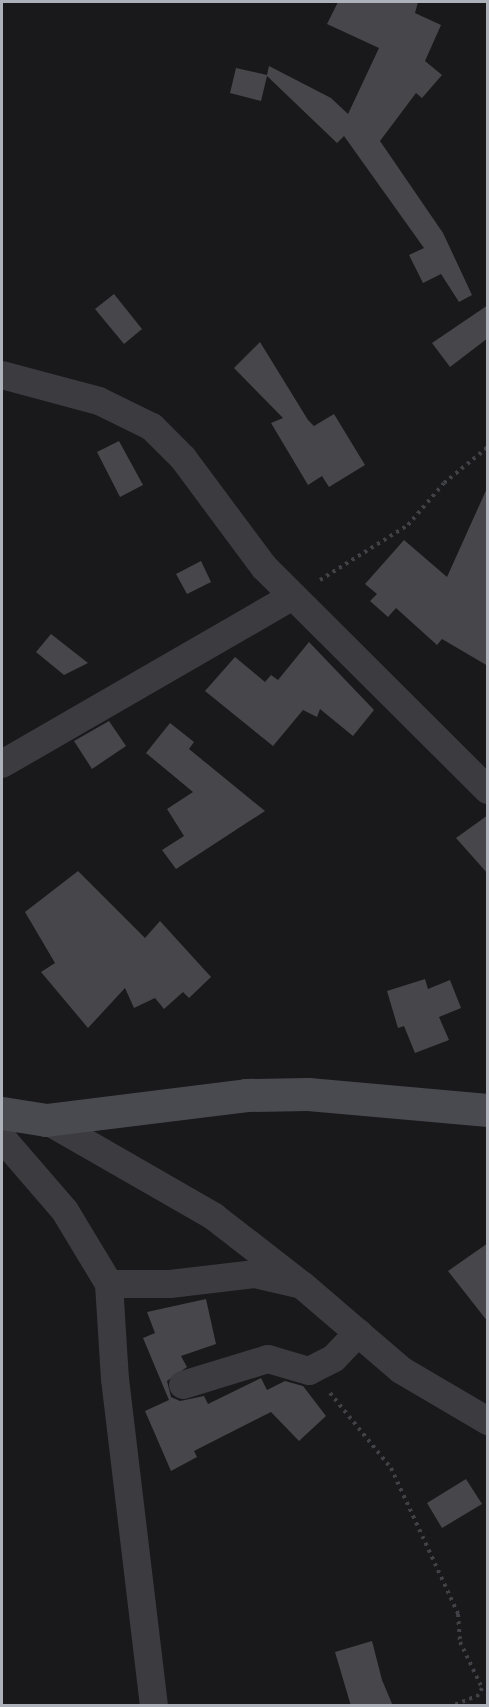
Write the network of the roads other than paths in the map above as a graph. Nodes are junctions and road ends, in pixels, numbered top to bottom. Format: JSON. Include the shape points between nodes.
{"nodes":[{"id":1,"x":2,"y":375,"type":"edge"},
{"id":2,"x":292,"y":596,"type":"junction"},
{"id":3,"x":2,"y":764,"type":"edge"},
{"id":4,"x":488,"y":790,"type":"edge"},
{"id":5,"x":488,"y":1110,"type":"edge"},
{"id":6,"x":2,"y":1113,"type":"edge"},
{"id":7,"x":46,"y":1120,"type":"junction"},
{"id":8,"x":2,"y":1138,"type":"edge"},
{"id":9,"x":109,"y":1284,"type":"junction"},
{"id":10,"x":302,"y":1285,"type":"junction"},
{"id":11,"x":358,"y":1334,"type":"junction"},
{"id":12,"x":183,"y":1385,"type":"dead end"},
{"id":13,"x":488,"y":1421,"type":"edge"},
{"id":14,"x":154,"y":1706,"type":"edge"}],
"edges":[{"from":1,"to":2,"type":"street","via":[[99,401],[152,427],[183,458],[264,567]]},
{"from":2,"to":3,"type":"street"},
{"from":2,"to":4,"type":"street"},
{"from":5,"to":7,"type":"street","via":[[308,1094],[246,1095]]},
{"from":6,"to":7,"type":"street"},
{"from":7,"to":10,"type":"street","via":[[213,1216]]},
{"from":8,"to":9,"type":"street","via":[[65,1211]]},
{"from":9,"to":10,"type":"street","via":[[170,1284],[255,1274]]},
{"from":9,"to":14,"type":"street","via":[[123,1458]]},
{"from":10,"to":11,"type":"street"},
{"from":11,"to":12,"type":"street","via":[[334,1358],[309,1371],[268,1359]]},
{"from":11,"to":13,"type":"street","via":[[401,1370]]}]}
